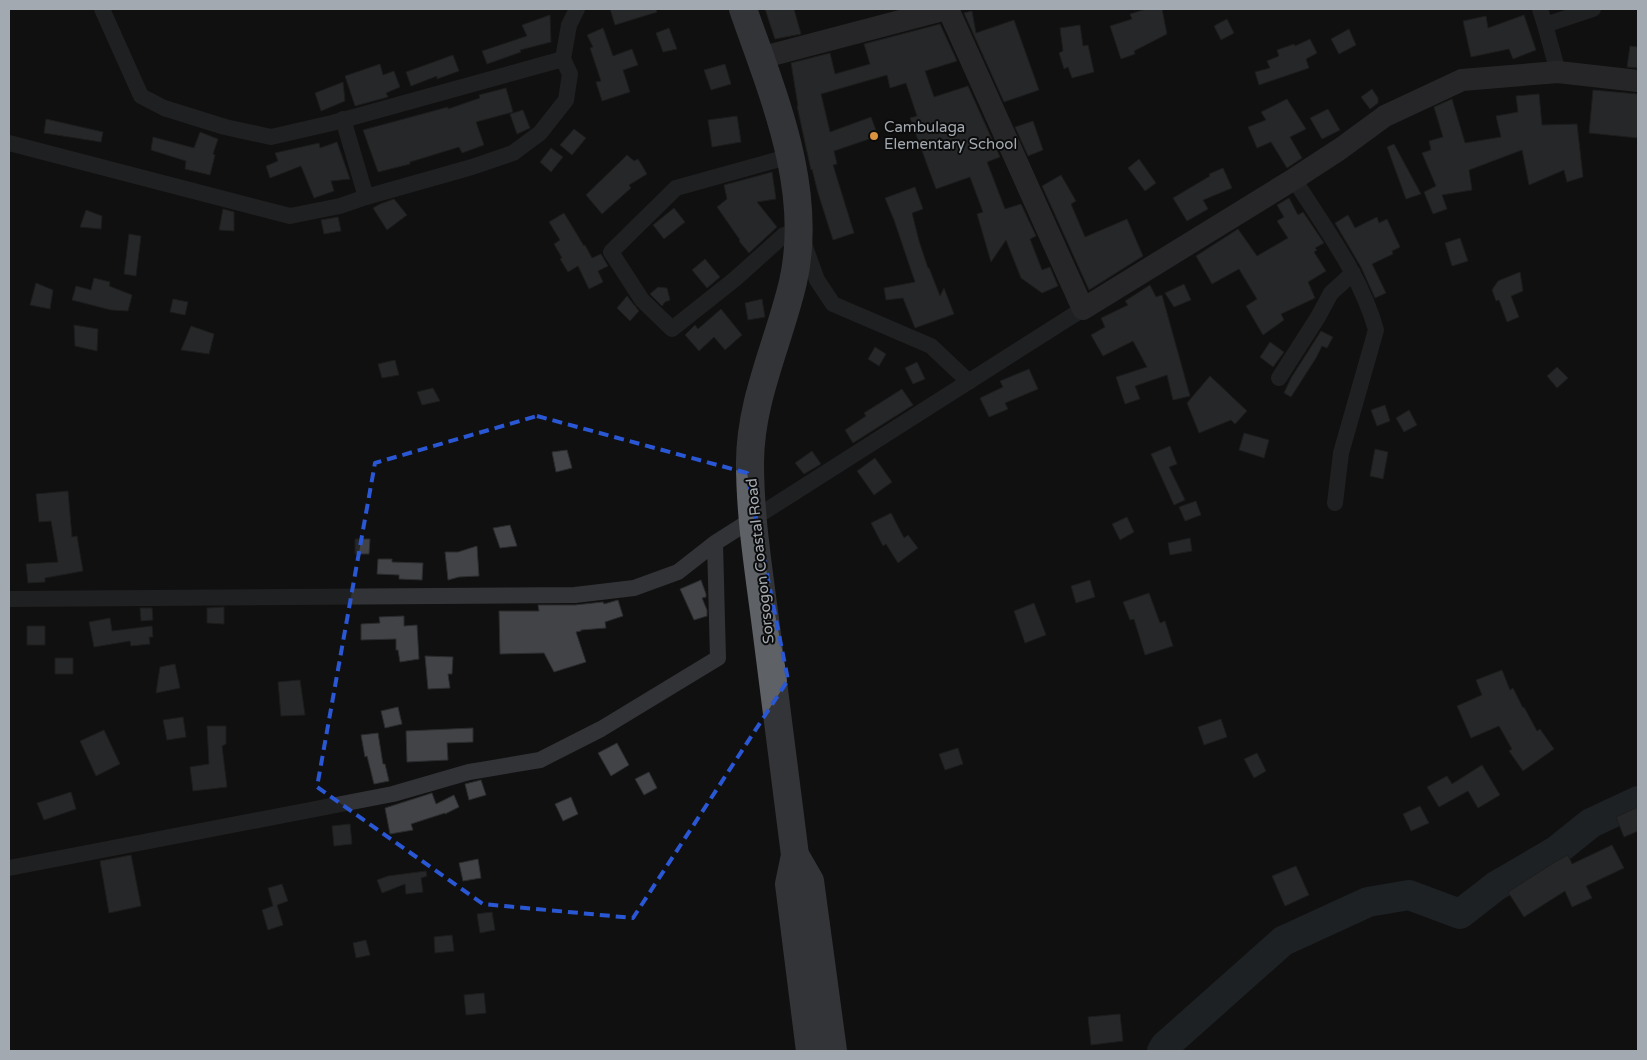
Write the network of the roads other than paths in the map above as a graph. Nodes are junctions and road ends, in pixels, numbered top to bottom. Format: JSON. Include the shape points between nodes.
{"nodes":[{"id":1,"x":102,"y":9,"type":"edge"},
{"id":2,"x":577,"y":9,"type":"edge"},
{"id":3,"x":743,"y":9,"type":"edge"},
{"id":4,"x":947,"y":9,"type":"edge"},
{"id":5,"x":1540,"y":9,"type":"edge"},
{"id":6,"x":1593,"y":9,"type":"edge"},
{"id":7,"x":1545,"y":25,"type":"junction"},
{"id":8,"x":760,"y":58,"type":"junction"},
{"id":9,"x":563,"y":59,"type":"junction"},
{"id":10,"x":1558,"y":72,"type":"junction"},
{"id":11,"x":1638,"y":81,"type":"edge"},
{"id":12,"x":343,"y":119,"type":"junction"},
{"id":13,"x":9,"y":144,"type":"edge"},
{"id":14,"x":791,"y":156,"type":"junction"},
{"id":15,"x":1294,"y":179,"type":"junction"},
{"id":16,"x":366,"y":197,"type":"junction"},
{"id":17,"x":799,"y":230,"type":"junction"},
{"id":18,"x":1353,"y":273,"type":"junction"},
{"id":19,"x":1083,"y":309,"type":"junction"},
{"id":20,"x":1279,"y":378,"type":"dead end"},
{"id":21,"x":969,"y":382,"type":"junction"},
{"id":22,"x":1334,"y":503,"type":"dead end"},
{"id":23,"x":752,"y":520,"type":"junction"},
{"id":24,"x":716,"y":543,"type":"junction"},
{"id":25,"x":9,"y":599,"type":"edge"},
{"id":26,"x":795,"y":855,"type":"junction"},
{"id":27,"x":9,"y":868,"type":"edge"},
{"id":28,"x":810,"y":1051,"type":"edge"},
{"id":29,"x":833,"y":1051,"type":"edge"}],
"edges":[{"from":1,"to":12,"type":"street","via":[[141,96],[164,108],[271,137]]},
{"from":2,"to":9,"type":"street","via":[[569,25]]},
{"from":3,"to":8,"type":"highway","name":"Sorsogon Coastal Road"},
{"from":4,"to":8,"type":"street"},
{"from":4,"to":19,"type":"street"},
{"from":5,"to":7,"type":"street"},
{"from":6,"to":7,"type":"street"},
{"from":7,"to":10,"type":"street"},
{"from":8,"to":14,"type":"highway","name":"Sorsogon Coastal Road"},
{"from":9,"to":12,"type":"street"},
{"from":9,"to":16,"type":"street","via":[[570,74],[566,100],[540,134],[513,153]]},
{"from":10,"to":11,"type":"street"},
{"from":10,"to":15,"type":"street","via":[[1462,80],[1386,116]]},
{"from":12,"to":16,"type":"street"},
{"from":13,"to":16,"type":"street","via":[[290,216]]},
{"from":14,"to":17,"type":"highway","name":"Sorsogon Coastal Road"},
{"from":14,"to":17,"type":"street","via":[[676,188],[611,252],[642,300],[672,329],[784,235]]},
{"from":15,"to":18,"type":"street"},
{"from":15,"to":19,"type":"street"},
{"from":17,"to":21,"type":"street","via":[[817,280],[833,304],[931,346]]},
{"from":17,"to":23,"type":"highway","name":"Sorsogon Coastal Road","via":[[793,281],[756,404],[750,461]]},
{"from":18,"to":20,"type":"street","via":[[1331,293]]},
{"from":18,"to":22,"type":"street","via":[[1376,330],[1341,453]]},
{"from":19,"to":21,"type":"street"},
{"from":21,"to":23,"type":"street"},
{"from":23,"to":24,"type":"street"},
{"from":23,"to":26,"type":"highway","name":"Sorsogon Coastal Road"},
{"from":24,"to":25,"type":"street","via":[[678,572],[634,588],[575,595]]},
{"from":24,"to":27,"type":"street","via":[[718,658],[601,729],[540,760],[469,772],[393,794]]},
{"from":26,"to":28,"type":"highway","name":"Sorsogon Coastal Road","via":[[789,884]]},
{"from":26,"to":29,"type":"highway","name":"Sorsogon Coastal Road","via":[[810,881]]}]}
